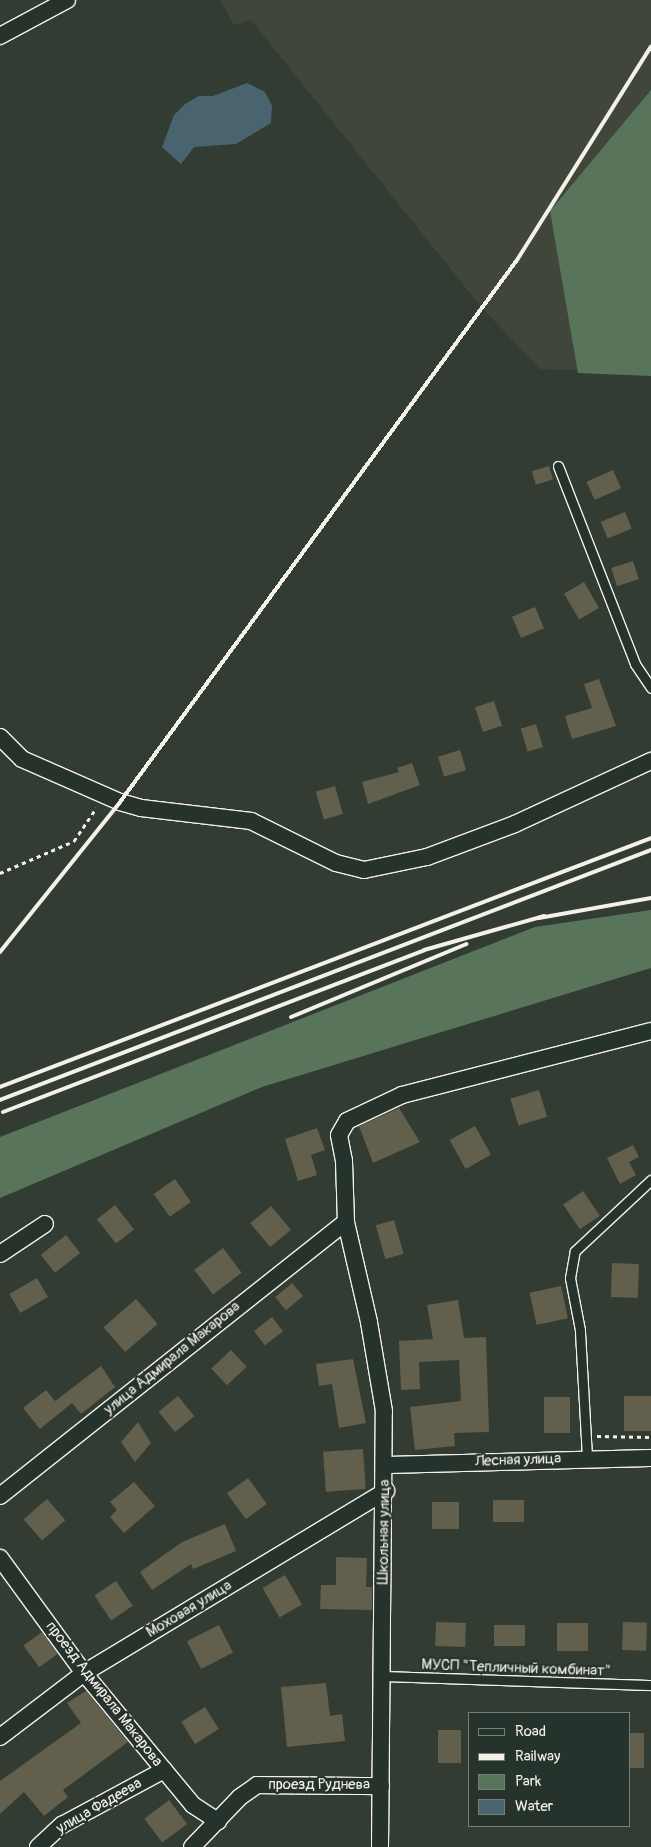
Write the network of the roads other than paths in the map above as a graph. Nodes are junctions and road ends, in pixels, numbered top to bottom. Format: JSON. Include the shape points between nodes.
{"nodes":[{"id":1,"x":67,"y":0,"type":"edge"},
{"id":2,"x":0,"y":36,"type":"edge"},
{"id":3,"x":558,"y":466,"type":"dead end"},
{"id":4,"x":651,"y":688,"type":"edge"},
{"id":5,"x":0,"y":737,"type":"edge"},
{"id":6,"x":651,"y":761,"type":"edge"},
{"id":7,"x":651,"y":1031,"type":"edge"},
{"id":8,"x":651,"y":1180,"type":"edge"},
{"id":9,"x":346,"y":1222,"type":"junction"},
{"id":10,"x":45,"y":1224,"type":"dead end"},
{"id":11,"x":0,"y":1254,"type":"edge"},
{"id":12,"x":587,"y":1457,"type":"junction"},
{"id":13,"x":651,"y":1458,"type":"edge"},
{"id":14,"x":386,"y":1465,"type":"junction"},
{"id":15,"x":386,"y":1492,"type":"junction"},
{"id":16,"x":0,"y":1496,"type":"edge"},
{"id":17,"x":0,"y":1558,"type":"edge"},
{"id":18,"x":84,"y":1673,"type":"junction"},
{"id":19,"x":380,"y":1676,"type":"junction"},
{"id":20,"x":651,"y":1685,"type":"edge"},
{"id":21,"x":0,"y":1737,"type":"edge"},
{"id":22,"x":164,"y":1770,"type":"junction"},
{"id":23,"x":381,"y":1786,"type":"junction"},
{"id":24,"x":218,"y":1821,"type":"junction"},
{"id":25,"x":38,"y":1847,"type":"edge"},
{"id":26,"x":192,"y":1847,"type":"edge"},
{"id":27,"x":380,"y":1847,"type":"edge"}],
"edges":[{"from":1,"to":2,"type":"street"},
{"from":3,"to":4,"type":"lane","via":[[635,664]]},
{"from":5,"to":6,"type":"street","via":[[22,759],[120,802],[142,808],[251,821],[336,863],[364,870],[426,857],[497,830]]},
{"from":7,"to":9,"type":"street","name":"Школьная улица","via":[[402,1095],[347,1121],[339,1136],[344,1161]]},
{"from":8,"to":12,"type":"lane","via":[[575,1251],[570,1278],[580,1330]]},
{"from":9,"to":14,"type":"street","name":"Школьная улица","via":[[369,1322],[384,1411]]},
{"from":9,"to":16,"type":"street","name":"улица Адмирала Макарова"},
{"from":10,"to":11,"type":"street"},
{"from":12,"to":13,"type":"street","name":"Лесная улица"},
{"from":12,"to":14,"type":"street","name":"Лесная улица"},
{"from":14,"to":15,"type":"street","name":"Школьная улица"},
{"from":15,"to":18,"type":"street","name":"Моховая улица"},
{"from":15,"to":19,"type":"street","name":"Школьная улица"},
{"from":17,"to":18,"type":"street","name":"проезд Адмирала Макарова"},
{"from":18,"to":21,"type":"street","name":"Моховая улица"},
{"from":18,"to":22,"type":"street","name":"проезд Адмирала Макарова"},
{"from":19,"to":20,"type":"lane","name":"МУСП \"Тепличный комбинат\""},
{"from":19,"to":23,"type":"street","name":"Школьная улица"},
{"from":22,"to":24,"type":"street","name":"проезд Адмирала Макарова","via":[[193,1805]]},
{"from":22,"to":25,"type":"street","name":"улица Фадеева","via":[[62,1826]]},
{"from":23,"to":24,"type":"street","name":"проезд Руднева","via":[[257,1785],[240,1797]]},
{"from":23,"to":27,"type":"street","name":"Школьная улица"},
{"from":24,"to":26,"type":"street","name":"проезд Руднева"}]}
